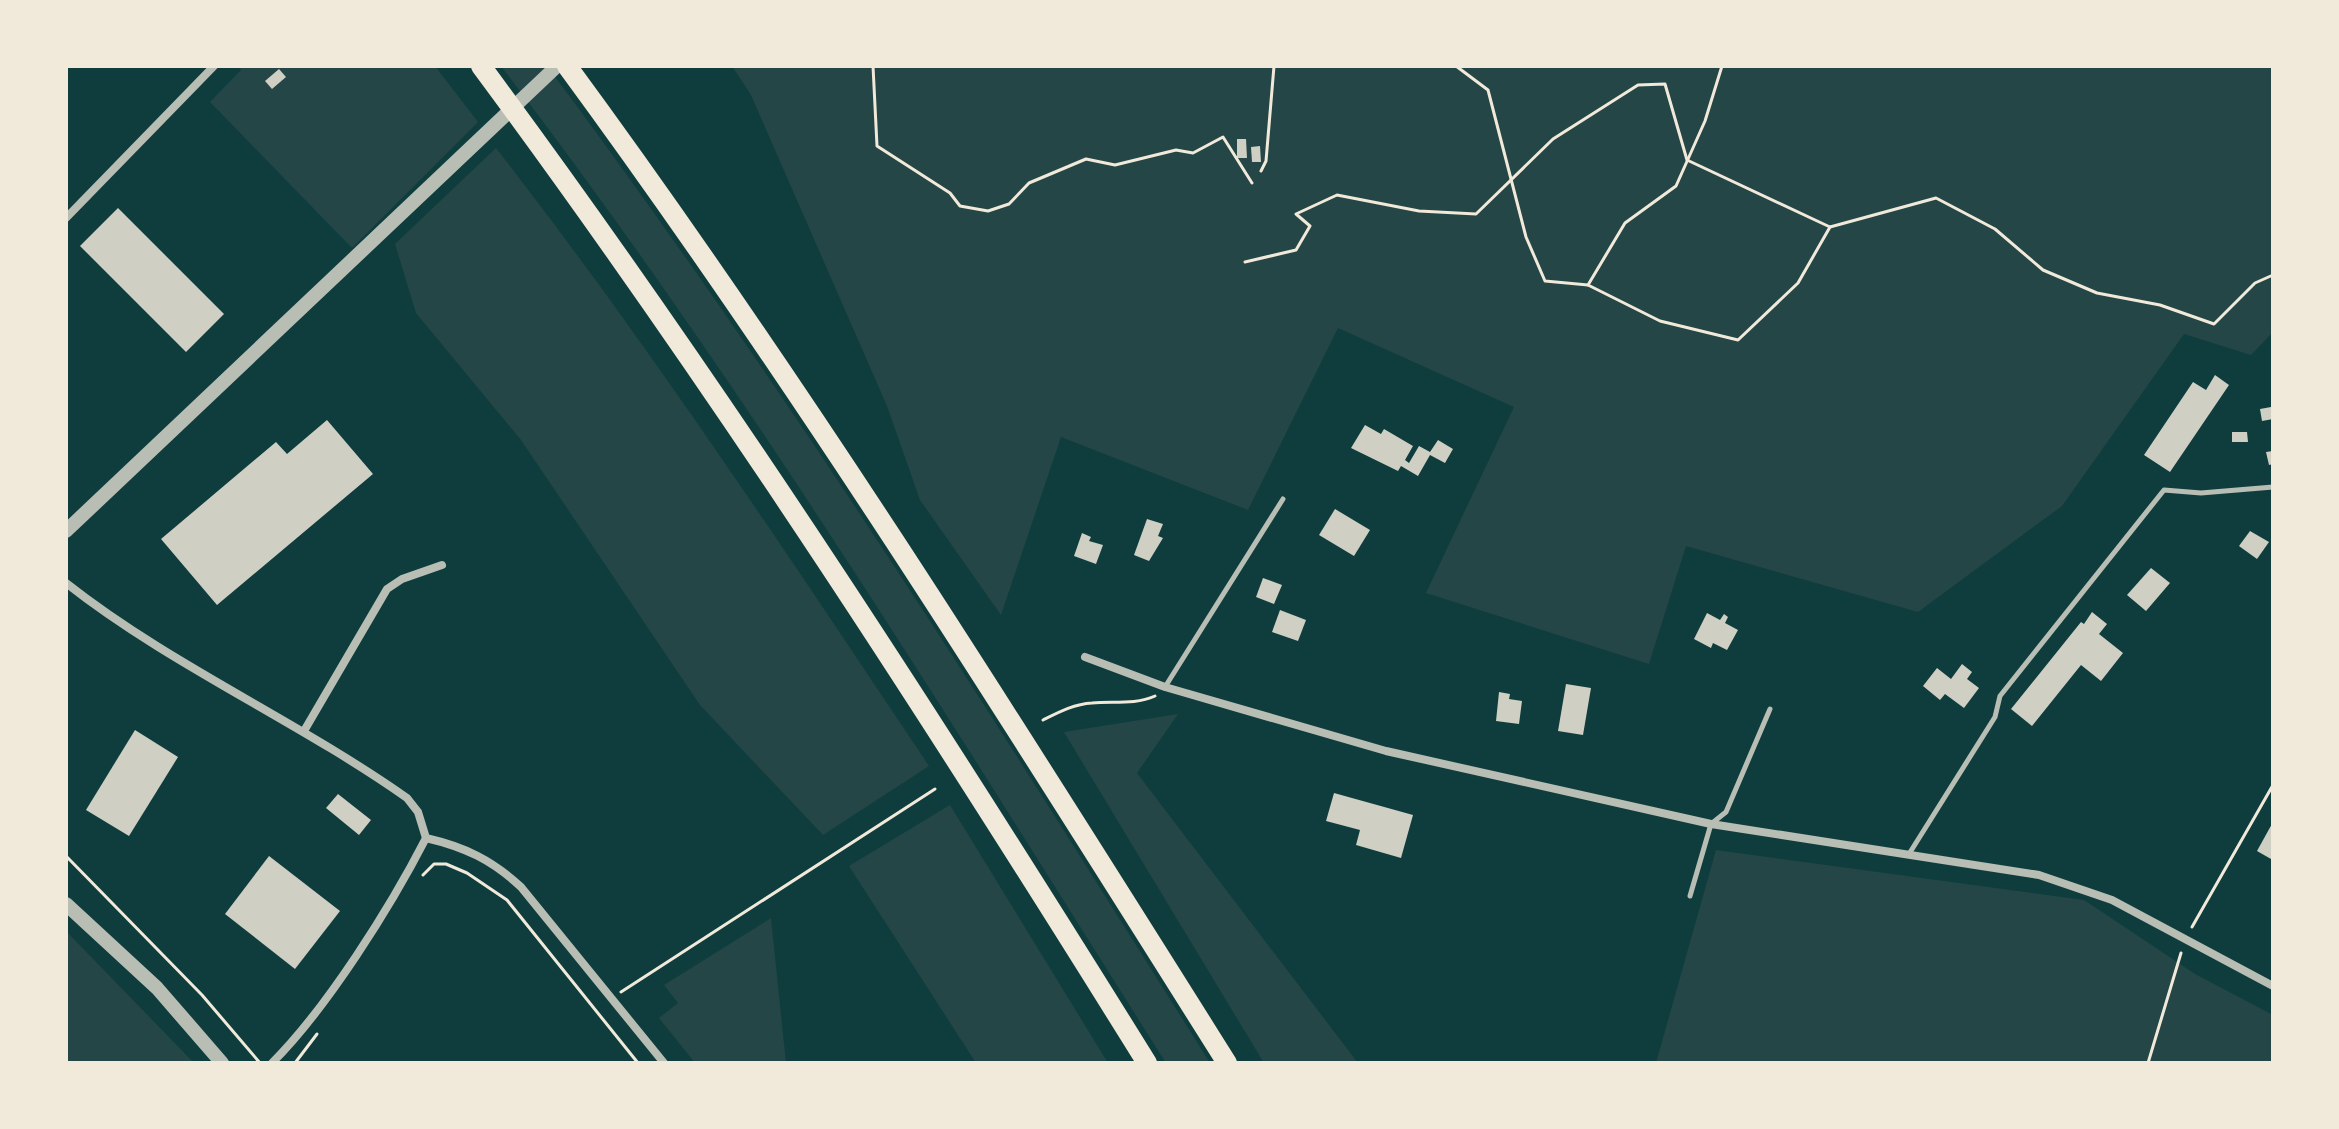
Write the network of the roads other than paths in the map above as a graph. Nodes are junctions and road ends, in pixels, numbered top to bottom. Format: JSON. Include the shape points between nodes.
{"nodes":[{"id":1,"x":214,"y":66,"type":"edge"},
{"id":2,"x":481,"y":66,"type":"edge"},
{"id":3,"x":557,"y":66,"type":"edge"},
{"id":4,"x":567,"y":66,"type":"edge"},
{"id":5,"x":66,"y":218,"type":"edge"},
{"id":6,"x":2273,"y":487,"type":"edge"},
{"id":7,"x":1283,"y":499,"type":"dead end"},
{"id":8,"x":66,"y":531,"type":"edge"},
{"id":9,"x":442,"y":565,"type":"dead end"},
{"id":10,"x":66,"y":583,"type":"edge"},
{"id":11,"x":1085,"y":657,"type":"dead end"},
{"id":12,"x":1165,"y":687,"type":"junction"},
{"id":13,"x":1770,"y":709,"type":"dead end"},
{"id":14,"x":304,"y":731,"type":"junction"},
{"id":15,"x":1711,"y":824,"type":"junction"},
{"id":16,"x":426,"y":838,"type":"junction"},
{"id":17,"x":1909,"y":854,"type":"junction"},
{"id":18,"x":1690,"y":896,"type":"dead end"},
{"id":19,"x":66,"y":904,"type":"edge"},
{"id":20,"x":2273,"y":986,"type":"edge"},
{"id":21,"x":222,"y":1063,"type":"edge"},
{"id":22,"x":272,"y":1063,"type":"edge"},
{"id":23,"x":664,"y":1063,"type":"edge"},
{"id":24,"x":1147,"y":1063,"type":"edge"},
{"id":25,"x":1227,"y":1063,"type":"edge"}],
"edges":[{"from":1,"to":5,"type":"street"},
{"from":2,"to":24,"type":"highway","via":[[649,300],[868,624]]},
{"from":3,"to":8,"type":"street"},
{"from":4,"to":25,"type":"highway","via":[[923,585]]},
{"from":6,"to":17,"type":"lane","via":[[2201,493],[2164,490],[2000,696],[1995,717]]},
{"from":7,"to":12,"type":"lane"},
{"from":9,"to":14,"type":"street","via":[[387,589]]},
{"from":10,"to":14,"type":"street","via":[[99,609]]},
{"from":11,"to":12,"type":"street"},
{"from":12,"to":15,"type":"street","via":[[1386,751]]},
{"from":13,"to":15,"type":"lane","via":[[1726,812]]},
{"from":14,"to":16,"type":"street","via":[[407,798]]},
{"from":15,"to":17,"type":"street"},
{"from":15,"to":18,"type":"lane"},
{"from":16,"to":22,"type":"street","via":[[325,1000]]},
{"from":16,"to":23,"type":"street","via":[[473,851],[501,868]]},
{"from":17,"to":20,"type":"street","via":[[2039,875],[2112,900]]},
{"from":19,"to":21,"type":"street","via":[[157,988]]}]}
